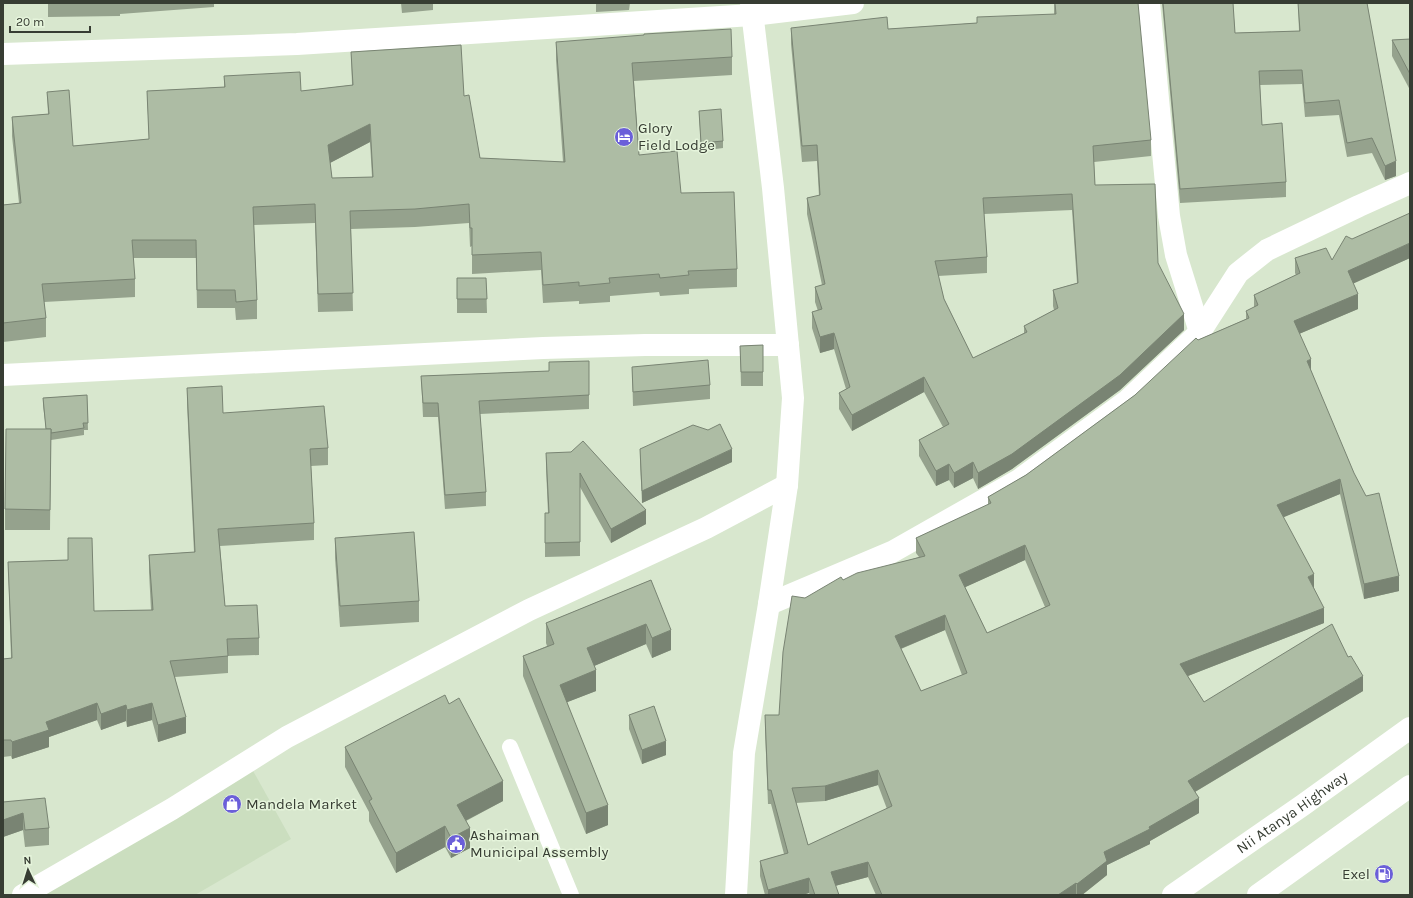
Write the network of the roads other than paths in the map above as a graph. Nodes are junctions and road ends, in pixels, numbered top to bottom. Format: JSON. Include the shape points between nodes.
{"nodes":[{"id":1,"x":853,"y":3,"type":"edge"},
{"id":2,"x":1149,"y":3,"type":"edge"},
{"id":3,"x":751,"y":9,"type":"edge"},
{"id":4,"x":3,"y":54,"type":"edge"},
{"id":5,"x":1410,"y":183,"type":"edge"},
{"id":6,"x":1200,"y":332,"type":"junction"},
{"id":7,"x":788,"y":345,"type":"junction"},
{"id":8,"x":3,"y":375,"type":"edge"},
{"id":9,"x":787,"y":485,"type":"junction"},
{"id":10,"x":769,"y":604,"type":"junction"},
{"id":11,"x":1410,"y":728,"type":"edge"},
{"id":12,"x":510,"y":747,"type":"dead end"},
{"id":13,"x":1410,"y":786,"type":"edge"},
{"id":14,"x":23,"y":895,"type":"edge"},
{"id":15,"x":571,"y":895,"type":"edge"},
{"id":16,"x":736,"y":895,"type":"edge"},
{"id":17,"x":1174,"y":895,"type":"edge"},
{"id":18,"x":1258,"y":895,"type":"edge"}],
"edges":[{"from":1,"to":3,"type":"street"},
{"from":2,"to":6,"type":"street","via":[[1169,216],[1176,255]]},
{"from":3,"to":4,"type":"street","via":[[296,44]]},
{"from":3,"to":7,"type":"street","via":[[773,188]]},
{"from":5,"to":6,"type":"street","via":[[1267,250],[1238,273]]},
{"from":6,"to":10,"type":"street","via":[[1128,400],[1019,480],[892,552]]},
{"from":7,"to":8,"type":"street","via":[[543,348]]},
{"from":7,"to":9,"type":"street","via":[[793,398]]},
{"from":9,"to":10,"type":"street"},
{"from":9,"to":14,"type":"street","via":[[706,528],[529,610],[287,737],[172,809]]},
{"from":10,"to":16,"type":"street","via":[[744,753]]},
{"from":11,"to":17,"type":"street","name":"Nii Atanya Highway"},
{"from":12,"to":15,"type":"lane"},
{"from":13,"to":18,"type":"street"}]}
